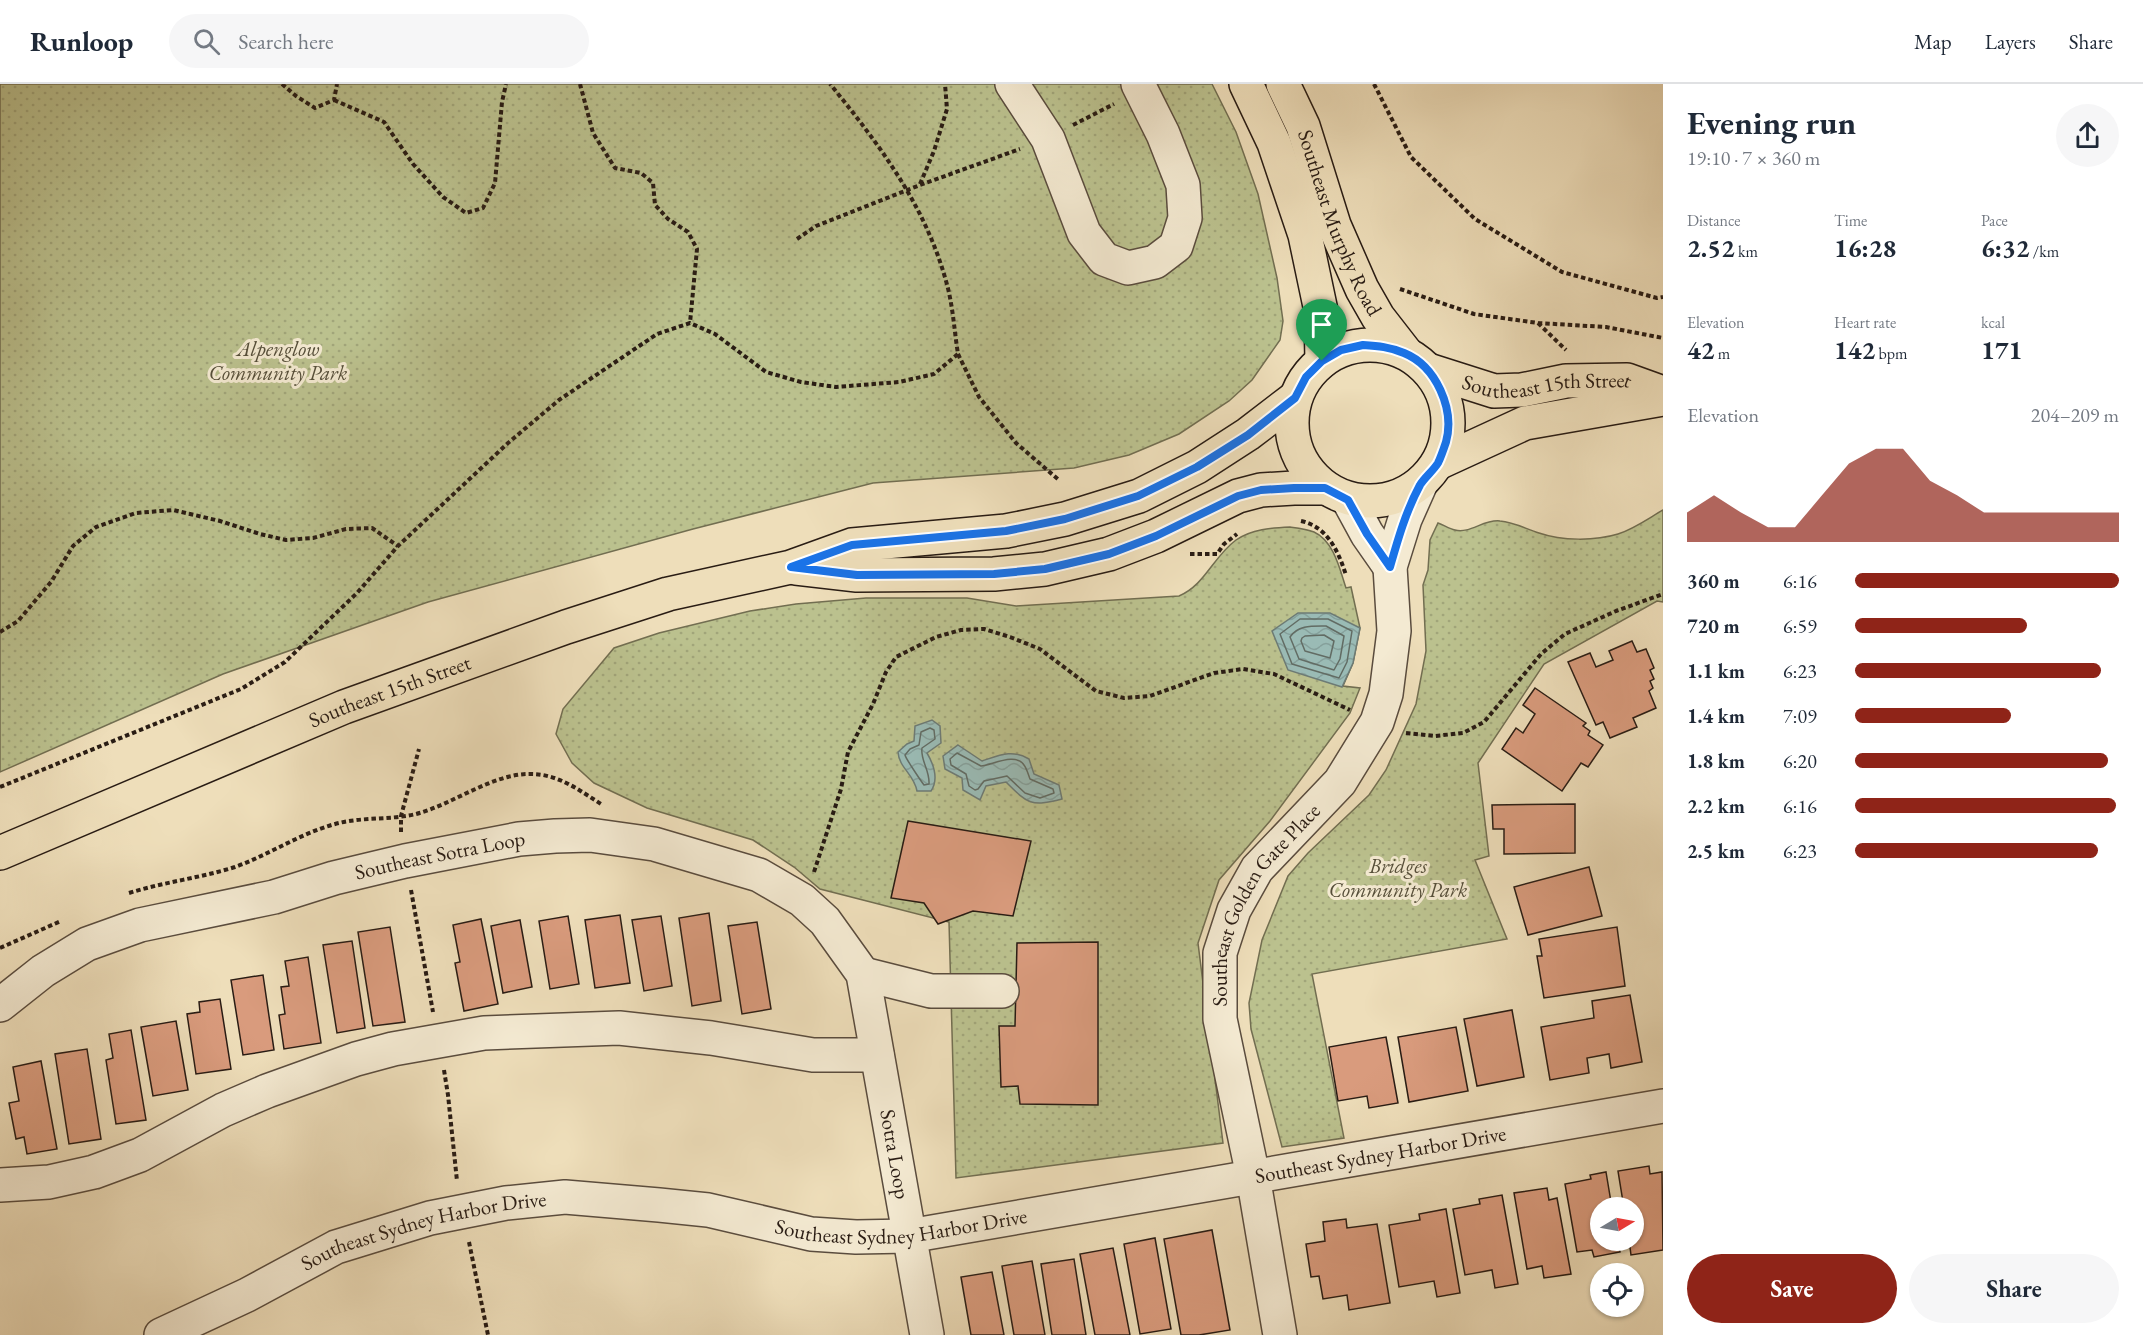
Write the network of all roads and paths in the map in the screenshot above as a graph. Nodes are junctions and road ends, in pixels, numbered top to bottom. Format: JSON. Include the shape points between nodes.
{"nodes":[{"id":1,"x":282,"y":84,"type":"edge"},
{"id":2,"x":337,"y":84,"type":"edge"},
{"id":3,"x":506,"y":84,"type":"edge"},
{"id":4,"x":580,"y":84,"type":"edge"},
{"id":5,"x":830,"y":84,"type":"edge"},
{"id":6,"x":945,"y":84,"type":"edge"},
{"id":7,"x":1012,"y":84,"type":"edge"},
{"id":8,"x":1246,"y":84,"type":"edge"},
{"id":9,"x":1283,"y":84,"type":"edge"},
{"id":10,"x":1374,"y":84,"type":"edge"},
{"id":11,"x":1140,"y":87,"type":"edge"},
{"id":12,"x":334,"y":100,"type":"junction"},
{"id":13,"x":1048,"y":139,"type":"junction"},
{"id":14,"x":920,"y":184,"type":"junction"},
{"id":15,"x":908,"y":189,"type":"junction"},
{"id":16,"x":797,"y":239,"type":"dead end"},
{"id":17,"x":1398,"y":289,"type":"dead end"},
{"id":18,"x":1663,"y":297,"type":"edge"},
{"id":19,"x":690,"y":322,"type":"junction"},
{"id":20,"x":1663,"y":338,"type":"edge"},
{"id":21,"x":958,"y":354,"type":"junction"},
{"id":22,"x":1322,"y":361,"type":"junction"},
{"id":23,"x":1417,"y":362,"type":"junction"},
{"id":24,"x":1663,"y":393,"type":"edge"},
{"id":25,"x":1295,"y":398,"type":"junction"},
{"id":26,"x":1663,"y":399,"type":"edge"},
{"id":27,"x":1430,"y":473,"type":"junction"},
{"id":28,"x":1060,"y":481,"type":"dead end"},
{"id":29,"x":1336,"y":494,"type":"junction"},
{"id":30,"x":1295,"y":520,"type":"dead end"},
{"id":31,"x":1242,"y":530,"type":"dead end"},
{"id":32,"x":398,"y":546,"type":"junction"},
{"id":33,"x":1217,"y":554,"type":"dead end"},
{"id":34,"x":791,"y":567,"type":"junction"},
{"id":35,"x":1390,"y":567,"type":"junction"},
{"id":36,"x":1346,"y":574,"type":"dead end"},
{"id":37,"x":0,"y":632,"type":"edge"},
{"id":38,"x":1062,"y":664,"type":"dead end"},
{"id":39,"x":0,"y":788,"type":"edge"},
{"id":40,"x":0,"y":853,"type":"edge"},
{"id":41,"x":802,"y":900,"type":"junction"},
{"id":42,"x":863,"y":974,"type":"junction"},
{"id":43,"x":1002,"y":991,"type":"dead end"},
{"id":44,"x":0,"y":1005,"type":"edge"},
{"id":45,"x":877,"y":1055,"type":"junction"},
{"id":46,"x":1663,"y":1106,"type":"edge"},
{"id":47,"x":1253,"y":1176,"type":"junction"},
{"id":48,"x":0,"y":1185,"type":"edge"},
{"id":49,"x":909,"y":1236,"type":"junction"},
{"id":50,"x":161,"y":1335,"type":"edge"},
{"id":51,"x":927,"y":1335,"type":"edge"},
{"id":52,"x":1280,"y":1335,"type":"edge"}],
"edges":[{"from":1,"to":12,"type":"path","via":[[315,108]]},
{"from":2,"to":12,"type":"path"},
{"from":3,"to":12,"type":"path","via":[[495,183],[483,208],[465,213],[442,197],[384,122]]},
{"from":4,"to":19,"type":"path","via":[[593,133],[615,168],[641,173],[653,183],[655,205],[688,232],[697,249]]},
{"from":5,"to":15,"type":"path"},
{"from":6,"to":14,"type":"path","via":[[946,109]]},
{"from":7,"to":13,"type":"street"},
{"from":8,"to":22,"type":"main road","name":"Southeast Murphy Road","via":[[1274,143],[1305,235],[1322,311]]},
{"from":9,"to":23,"type":"main road","name":"Southeast Murphy Road","via":[[1303,126],[1334,225],[1362,289],[1378,317]]},
{"from":10,"to":18,"type":"path","via":[[1411,157],[1474,219],[1562,272]]},
{"from":11,"to":13,"type":"path"},
{"from":11,"to":13,"type":"street","via":[[1183,185],[1185,218],[1176,246],[1155,262],[1128,268],[1104,259],[1084,232]]},
{"from":13,"to":14,"type":"path"},
{"from":14,"to":15,"type":"path"},
{"from":15,"to":16,"type":"path","via":[[816,226]]},
{"from":15,"to":21,"type":"path","via":[[932,238],[946,281]]},
{"from":17,"to":20,"type":"path","via":[[1474,314],[1606,327]]},
{"from":19,"to":21,"type":"path","via":[[715,334],[766,372],[836,387],[899,382],[934,374]]},
{"from":19,"to":32,"type":"path","via":[[657,334],[560,400]]},
{"from":21,"to":28,"type":"path","via":[[979,397],[1016,443]]},
{"from":22,"to":23,"type":"main road","via":[[1341,350],[1363,345],[1386,346]]},
{"from":22,"to":25,"type":"main road","via":[[1306,377]]},
{"from":23,"to":24,"type":"main road","name":"Southeast 15th Street","via":[[1494,391],[1566,381],[1627,380]]},
{"from":23,"to":27,"type":"main road","via":[[1442,391],[1448,415],[1447,440]]},
{"from":25,"to":29,"type":"main road","via":[[1291,422],[1294,448],[1306,470]]},
{"from":25,"to":34,"type":"main road","name":"Southeast 15th Street","via":[[1248,435],[1197,467],[1138,496],[1065,519],[1006,531],[852,545]]},
{"from":26,"to":27,"type":"main road","name":"Southeast 15th Street","via":[[1525,423]]},
{"from":27,"to":29,"type":"main road","via":[[1399,497],[1374,502]]},
{"from":27,"to":35,"type":"street","name":"Southeast Golden Gate Place","via":[[1405,519]]},
{"from":29,"to":34,"type":"main road","name":"Southeast 15th Street","via":[[1294,488],[1261,490],[1238,496],[1109,554],[1045,569],[994,574],[857,575]]},
{"from":29,"to":35,"type":"street"},
{"from":30,"to":36,"type":"path","via":[[1312,524],[1328,535]]},
{"from":31,"to":33,"type":"path"},
{"from":32,"to":37,"type":"path","via":[[372,528],[285,540],[173,510],[136,513],[96,527],[73,546],[51,582],[18,621]]},
{"from":32,"to":39,"type":"path","via":[[357,593],[285,662],[241,689]]},
{"from":34,"to":40,"type":"main road","name":"Southeast 15th Street","via":[[668,594],[344,707]]},
{"from":35,"to":47,"type":"street","name":"Southeast Golden Gate Place","via":[[1394,631],[1386,694],[1377,723],[1340,782],[1257,870],[1234,910],[1220,952],[1220,1019]]},
{"from":38,"to":41,"type":"path","via":[[1040,650],[984,629],[936,637],[896,657],[848,752],[830,827]]},
{"from":41,"to":42,"type":"street","name":"Southeast Sotra Loop","via":[[825,921]]},
{"from":41,"to":44,"type":"street","name":"Southeast Sotra Loop","via":[[759,875],[654,844],[590,835],[519,839],[405,861],[274,897],[140,925],[87,944],[43,971]]},
{"from":42,"to":43,"type":"street","via":[[931,991]]},
{"from":42,"to":45,"type":"street","name":"Sotra Loop"},
{"from":45,"to":48,"type":"street","via":[[813,1056],[711,1038],[619,1028],[484,1033],[356,1059],[267,1091],[140,1155],[94,1172],[49,1182]]},
{"from":45,"to":49,"type":"street","name":"Sotra Loop"},
{"from":46,"to":47,"type":"street","name":"Southeast Sydney Harbor Drive"},
{"from":47,"to":49,"type":"street","name":"Southeast Sydney Harbor Drive"},
{"from":47,"to":52,"type":"street","name":"Southeast Golden Gate Place"},
{"from":49,"to":50,"type":"street","name":"Southeast Sydney Harbor Drive","via":[[811,1234],[708,1210],[565,1197],[506,1203],[430,1218],[336,1247]]},
{"from":49,"to":51,"type":"street","name":"Sotra Loop"}]}
